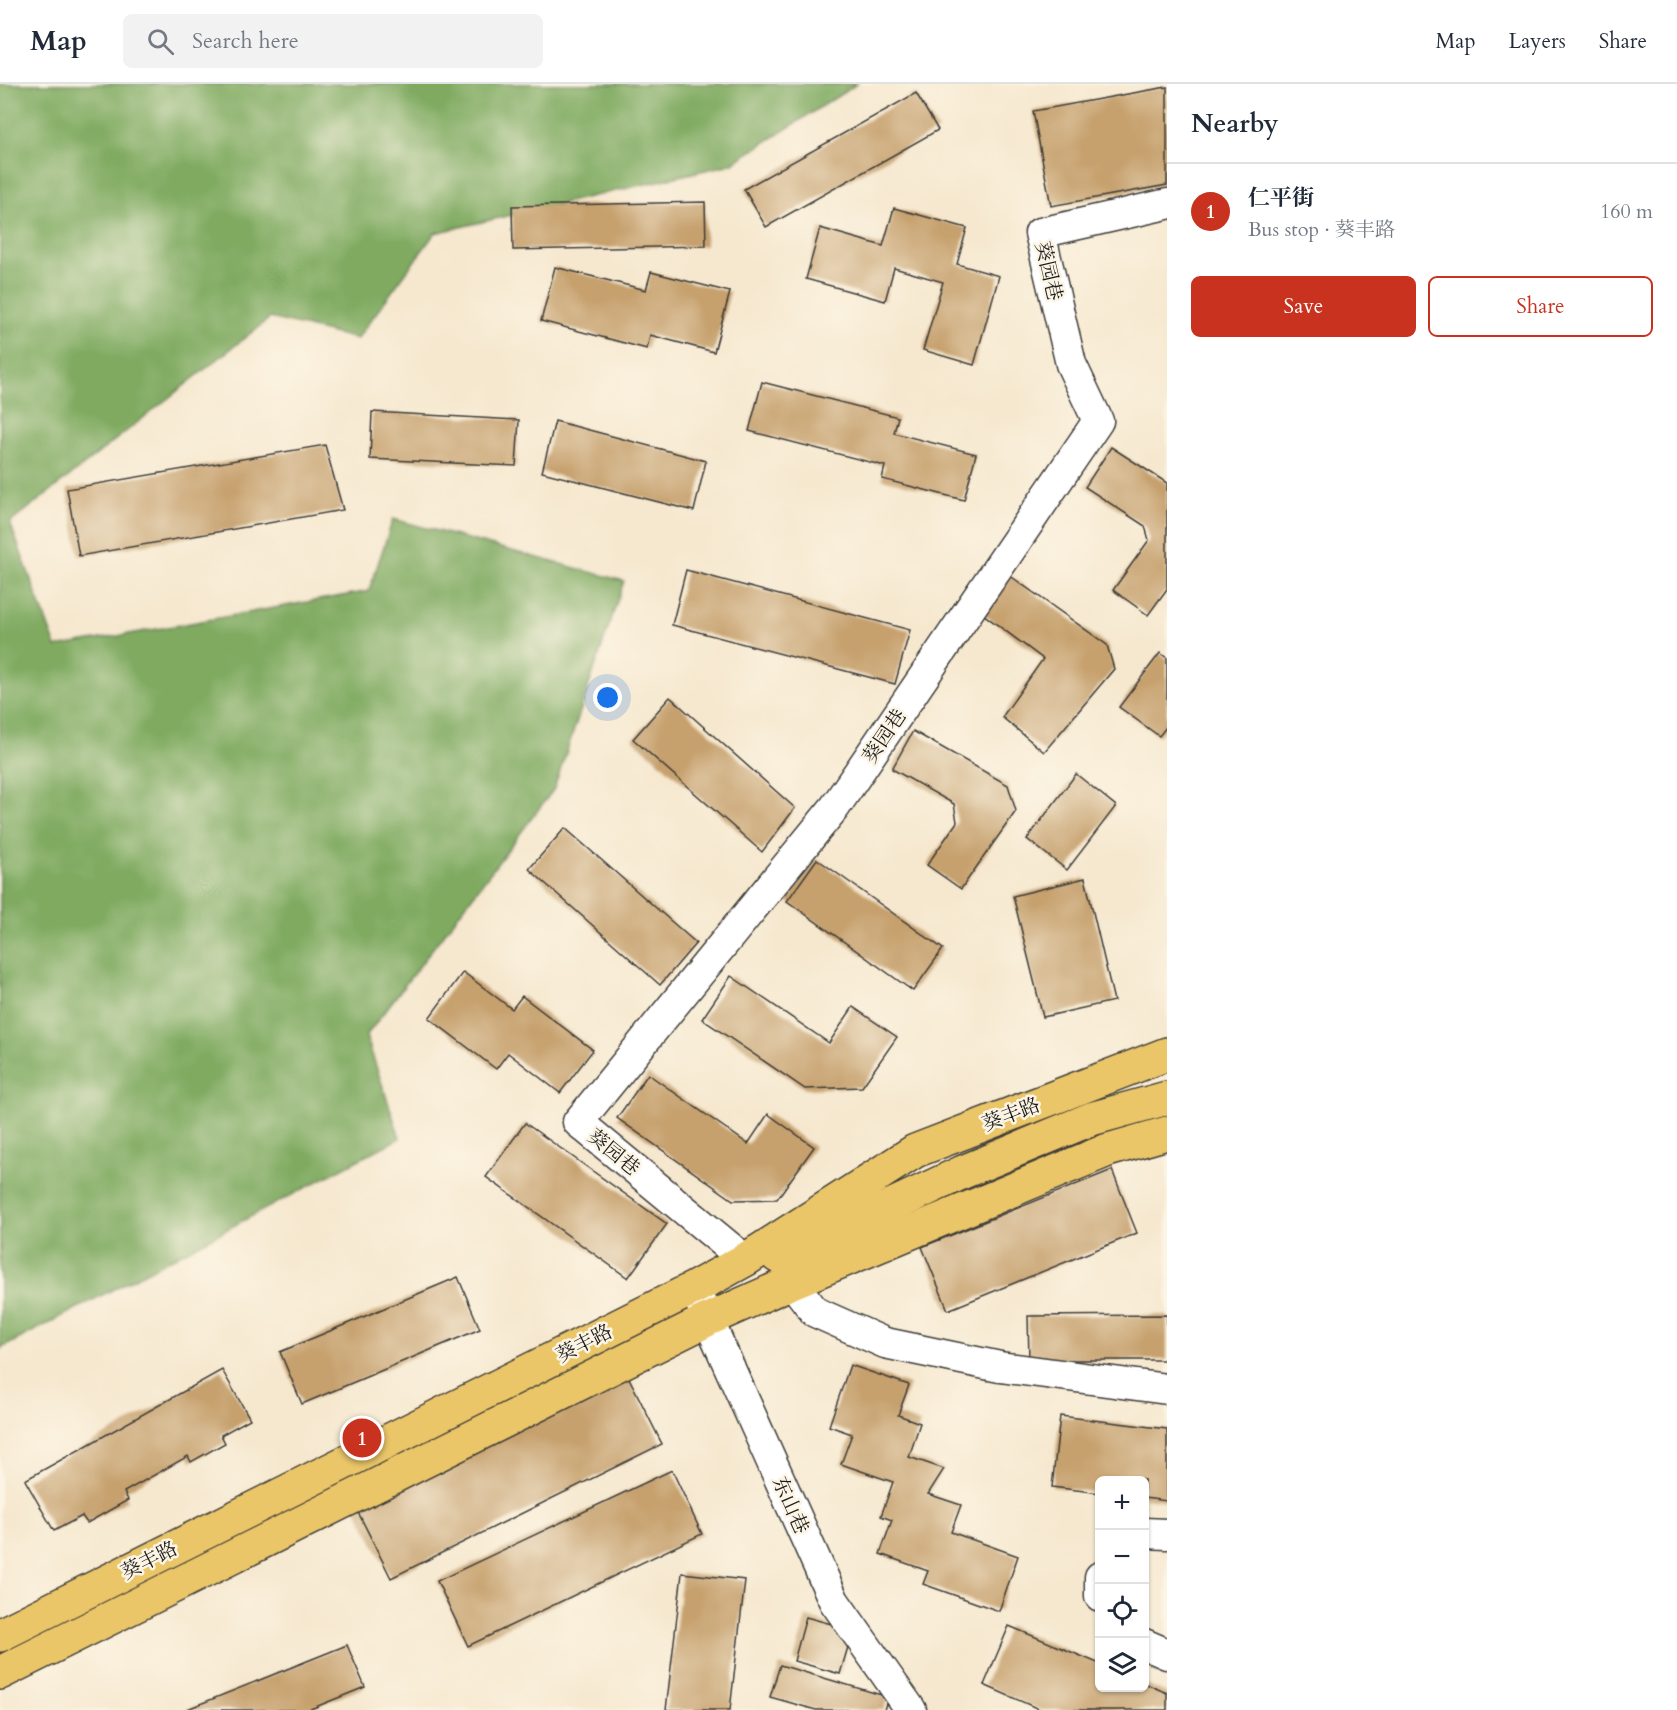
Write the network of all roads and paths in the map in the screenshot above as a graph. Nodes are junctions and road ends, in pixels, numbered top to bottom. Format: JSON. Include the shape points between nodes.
{"nodes":[{"id":1,"x":1167,"y":204,"type":"edge"},
{"id":2,"x":1167,"y":1054,"type":"edge"},
{"id":3,"x":1167,"y":1098,"type":"edge"},
{"id":4,"x":1167,"y":1133,"type":"edge"},
{"id":5,"x":828,"y":1236,"type":"junction"},
{"id":6,"x":745,"y":1260,"type":"junction"},
{"id":7,"x":792,"y":1282,"type":"junction"},
{"id":8,"x":694,"y":1288,"type":"junction"},
{"id":9,"x":709,"y":1319,"type":"junction"},
{"id":10,"x":1167,"y":1389,"type":"edge"},
{"id":11,"x":1149,"y":1533,"type":"edge"},
{"id":12,"x":1167,"y":1534,"type":"edge"},
{"id":13,"x":0,"y":1635,"type":"edge"},
{"id":14,"x":1149,"y":1646,"type":"edge"},
{"id":15,"x":1167,"y":1654,"type":"edge"},
{"id":16,"x":0,"y":1673,"type":"edge"},
{"id":17,"x":911,"y":1710,"type":"edge"}],
"edges":[{"from":1,"to":6,"type":"street","name":"葵园巷","via":[[1040,233],[1071,364],[1098,421],[835,807],[578,1122]]},
{"from":2,"to":6,"type":"main road","name":"葵丰路","via":[[915,1151]]},
{"from":3,"to":5,"type":"main road","via":[[1091,1119],[963,1172]]},
{"from":4,"to":7,"type":"main road","name":"葵丰路","via":[[1108,1150]]},
{"from":5,"to":8,"type":"main road"},
{"from":5,"to":9,"type":"main road"},
{"from":6,"to":8,"type":"main road","name":"葵丰路"},
{"from":7,"to":9,"type":"main road","name":"葵丰路"},
{"from":7,"to":10,"type":"street","via":[[814,1312],[885,1343],[1000,1367]]},
{"from":8,"to":9,"type":"street","name":"东山巷"},
{"from":8,"to":13,"type":"main road","name":"葵丰路"},
{"from":9,"to":16,"type":"main road","name":"葵丰路"},
{"from":9,"to":17,"type":"street","name":"东山巷","via":[[834,1601]]},
{"from":11,"to":12,"type":"street"},
{"from":14,"to":15,"type":"street"}]}
